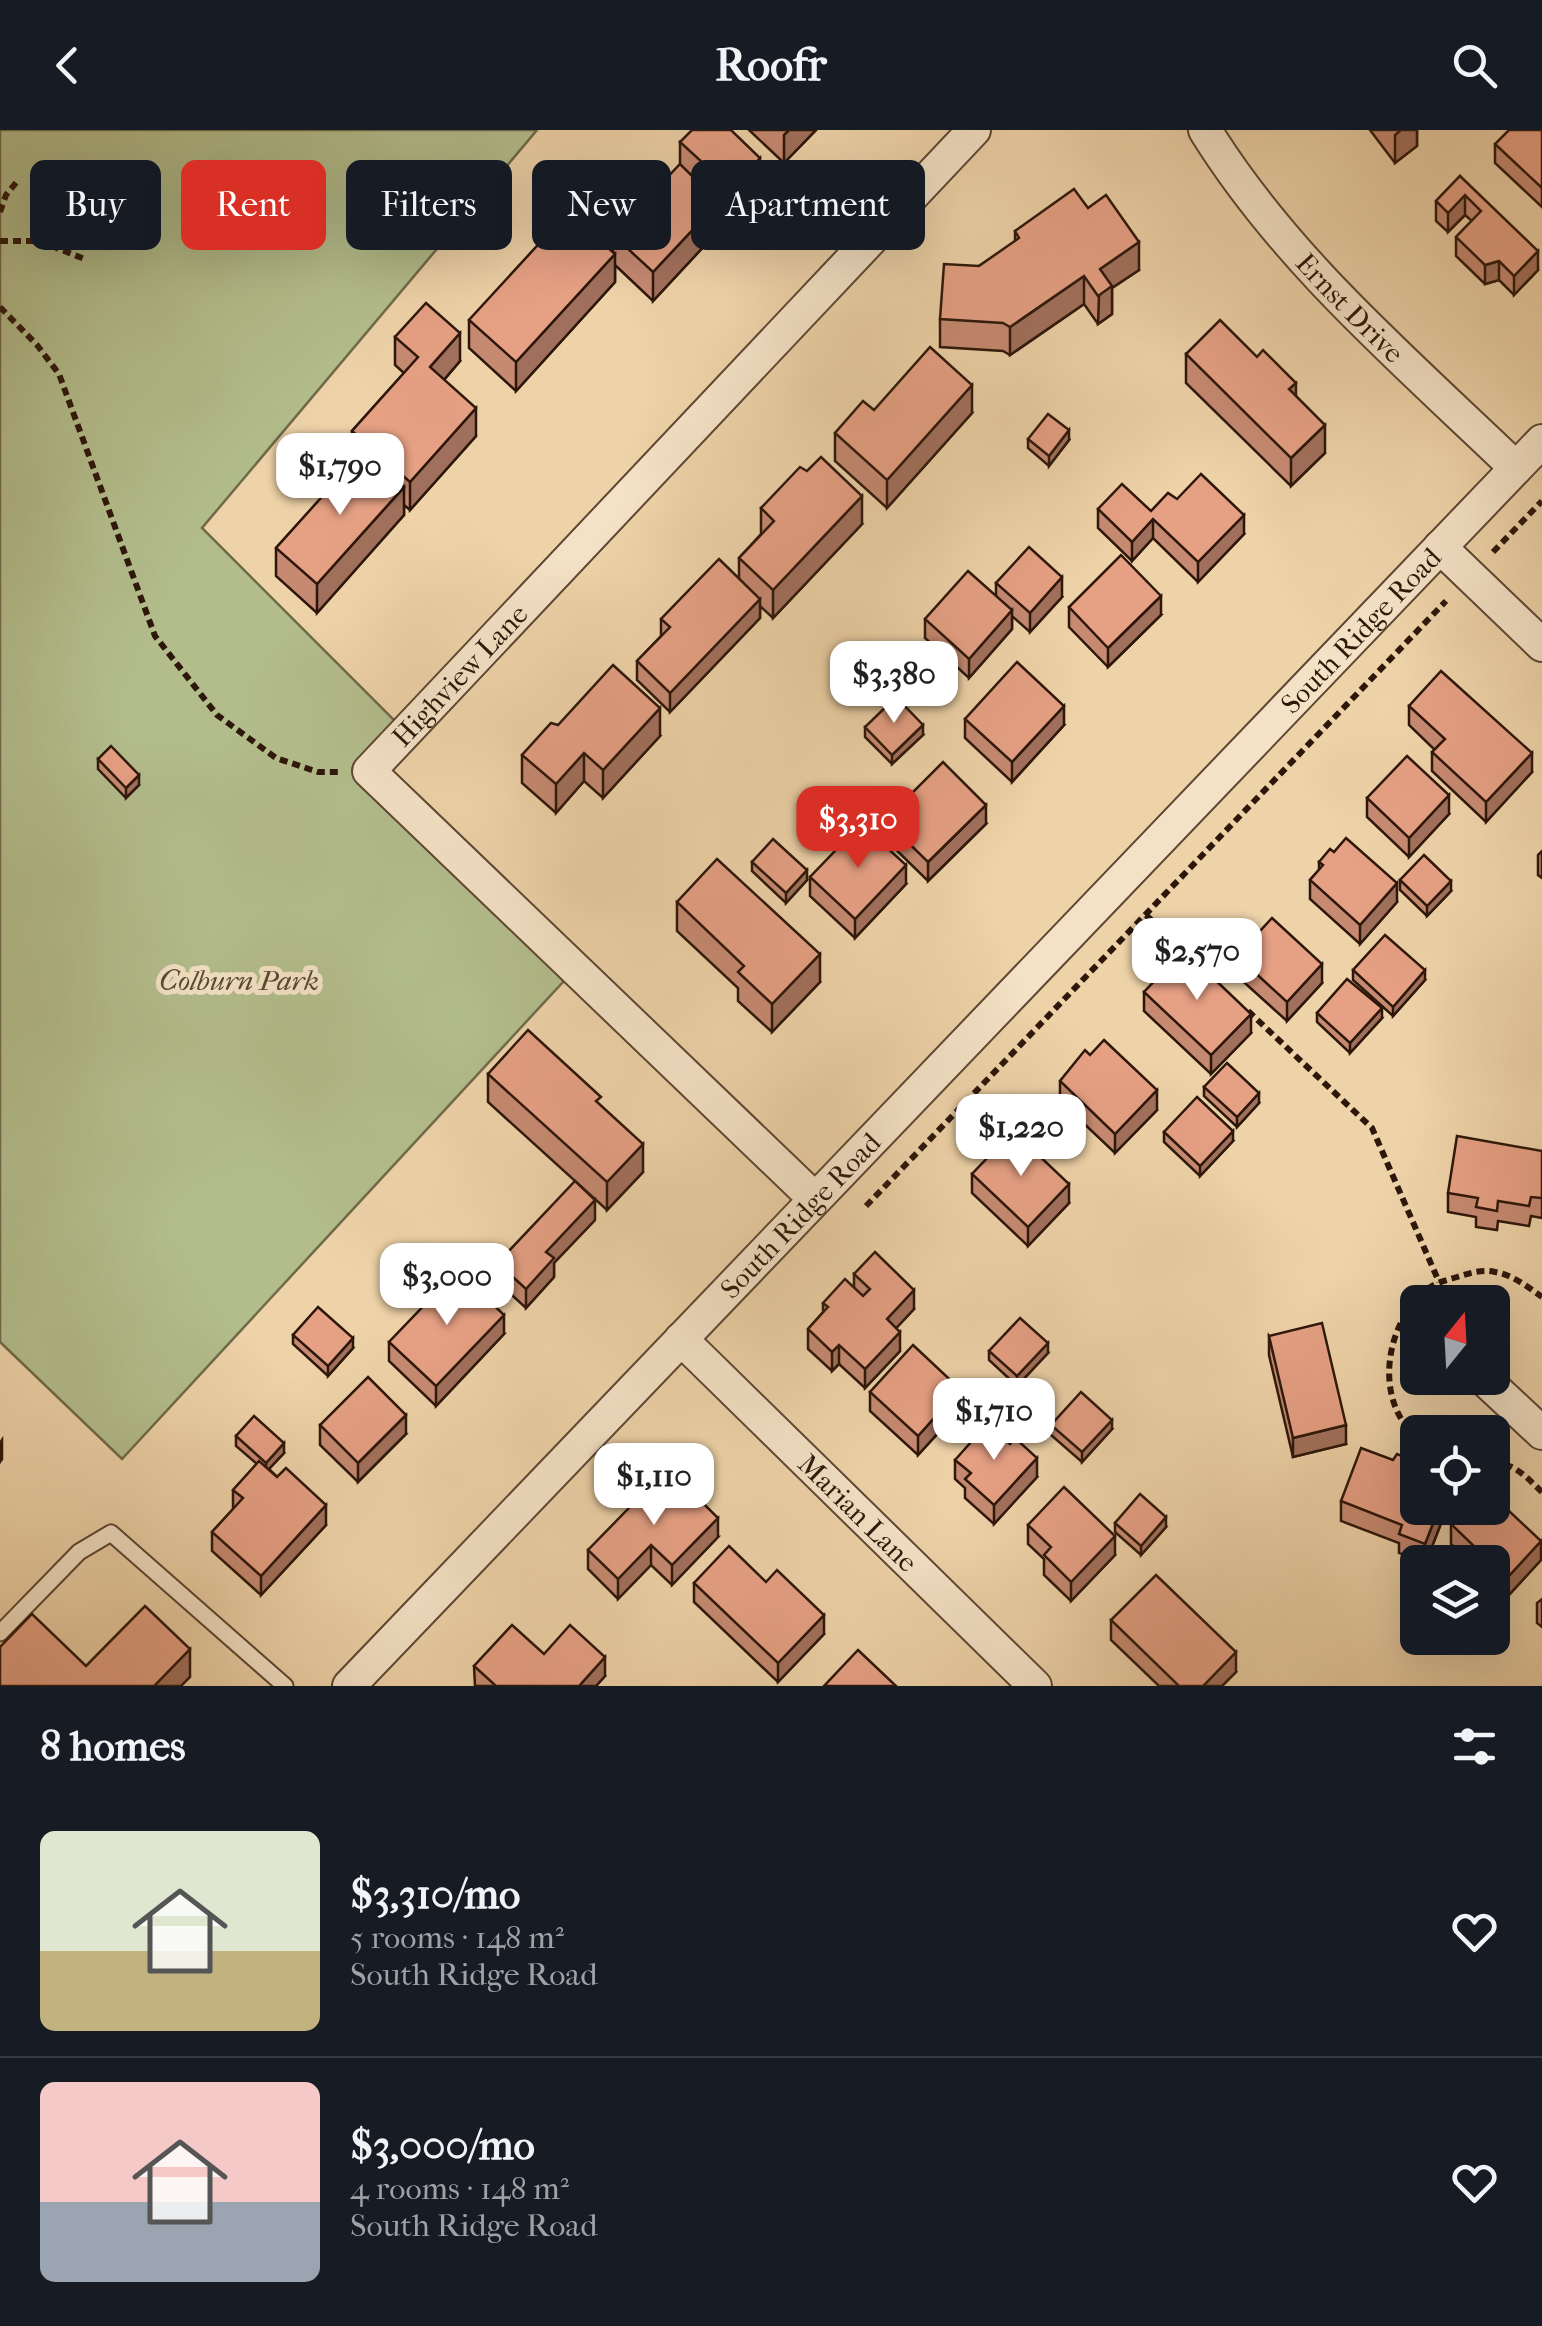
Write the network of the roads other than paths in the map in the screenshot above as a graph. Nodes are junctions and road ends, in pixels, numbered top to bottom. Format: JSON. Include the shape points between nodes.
{"nodes":[{"id":1,"x":974,"y":130,"type":"edge"},
{"id":2,"x":1205,"y":130,"type":"edge"},
{"id":3,"x":1542,"y":441,"type":"edge"},
{"id":4,"x":1516,"y":468,"type":"junction"},
{"id":5,"x":1440,"y":547,"type":"junction"},
{"id":6,"x":1542,"y":645,"type":"edge"},
{"id":7,"x":816,"y":1199,"type":"junction"},
{"id":8,"x":681,"y":1339,"type":"junction"},
{"id":9,"x":1502,"y":1395,"type":"edge"},
{"id":10,"x":1542,"y":1433,"type":"edge"},
{"id":11,"x":0,"y":1633,"type":"edge"},
{"id":12,"x":285,"y":1686,"type":"edge"},
{"id":13,"x":349,"y":1686,"type":"edge"},
{"id":14,"x":1036,"y":1686,"type":"edge"}],
"edges":[{"from":1,"to":7,"type":"street","name":"Highview Lane","via":[[369,772]]},
{"from":2,"to":4,"type":"street","name":"Ernst Drive","via":[[1313,273]]},
{"from":3,"to":4,"type":"street","name":"South Ridge Road"},
{"from":4,"to":5,"type":"street","name":"South Ridge Road"},
{"from":5,"to":6,"type":"street"},
{"from":5,"to":7,"type":"street","name":"South Ridge Road"},
{"from":7,"to":8,"type":"street","name":"South Ridge Road"},
{"from":8,"to":13,"type":"street","name":"South Ridge Road"},
{"from":8,"to":14,"type":"street","name":"Marian Lane"},
{"from":9,"to":10,"type":"street"},
{"from":11,"to":12,"type":"lane","via":[[79,1552],[110,1533]]}]}
